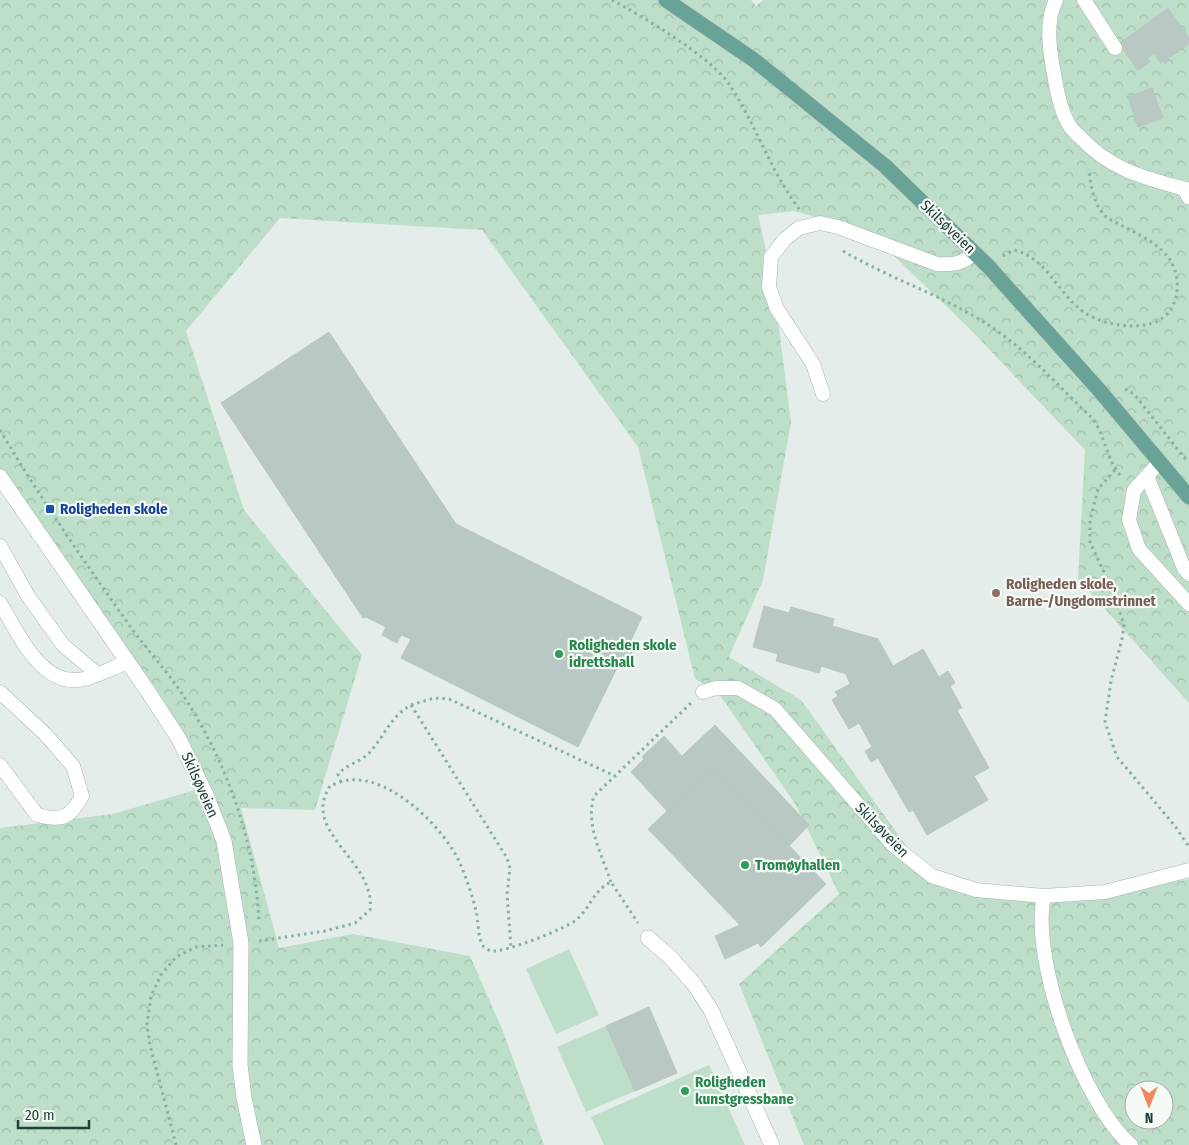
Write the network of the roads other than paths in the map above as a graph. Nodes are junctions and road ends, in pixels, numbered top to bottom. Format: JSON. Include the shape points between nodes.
{"nodes":[{"id":1,"x":666,"y":0,"type":"edge"},
{"id":2,"x":1056,"y":0,"type":"edge"},
{"id":3,"x":1084,"y":0,"type":"edge"},
{"id":4,"x":1115,"y":48,"type":"dead end"},
{"id":5,"x":1187,"y":193,"type":"edge"},
{"id":6,"x":975,"y":253,"type":"junction"},
{"id":7,"x":823,"y":394,"type":"dead end"},
{"id":8,"x":1160,"y":462,"type":"junction"},
{"id":9,"x":1147,"y":476,"type":"junction"},
{"id":10,"x":0,"y":477,"type":"edge"},
{"id":11,"x":1189,"y":497,"type":"edge"},
{"id":12,"x":0,"y":546,"type":"edge"},
{"id":13,"x":1189,"y":574,"type":"edge"},
{"id":14,"x":0,"y":603,"type":"edge"},
{"id":15,"x":1189,"y":604,"type":"edge"},
{"id":16,"x":128,"y":662,"type":"junction"},
{"id":17,"x":96,"y":673,"type":"junction"},
{"id":18,"x":0,"y":692,"type":"edge"},
{"id":19,"x":703,"y":692,"type":"road end"},
{"id":20,"x":0,"y":765,"type":"edge"},
{"id":21,"x":1189,"y":870,"type":"edge"},
{"id":22,"x":1044,"y":896,"type":"junction"},
{"id":23,"x":648,"y":938,"type":"road end"},
{"id":24,"x":254,"y":1145,"type":"edge"},
{"id":25,"x":772,"y":1145,"type":"edge"},
{"id":26,"x":1131,"y":1145,"type":"edge"}],
"edges":[{"from":1,"to":6,"type":"main road","name":"Skilsøveien","via":[[754,60],[885,166]]},
{"from":2,"to":5,"type":"lane","via":[[1050,53],[1068,124],[1111,164]]},
{"from":3,"to":4,"type":"lane"},
{"from":6,"to":7,"type":"lane","via":[[965,262],[937,264],[820,223],[798,228],[785,239],[771,257],[770,287],[777,309],[813,364]]},
{"from":6,"to":8,"type":"main road","name":"Skilsøveien"},
{"from":8,"to":9,"type":"lane"},
{"from":8,"to":11,"type":"main road","name":"Skilsøveien"},
{"from":9,"to":13,"type":"lane"},
{"from":9,"to":15,"type":"lane","via":[[1134,490],[1128,520],[1139,549]]},
{"from":10,"to":16,"type":"street","name":"Skilsøveien"},
{"from":12,"to":17,"type":"lane","via":[[28,596],[63,645]]},
{"from":14,"to":17,"type":"lane","via":[[27,646],[50,673],[73,680],[85,679]]},
{"from":16,"to":17,"type":"lane"},
{"from":16,"to":24,"type":"street","name":"Skilsøveien","via":[[179,739],[224,841],[241,943],[240,1065]]},
{"from":18,"to":20,"type":"lane","via":[[46,735],[73,766],[82,796],[75,810],[65,816],[55,819],[37,815]]},
{"from":19,"to":22,"type":"lane","name":"Skilsøveien","via":[[738,688],[775,709],[893,845],[932,876],[976,890]]},
{"from":21,"to":22,"type":"lane","name":"Skilsøveien","via":[[1104,892]]},
{"from":22,"to":26,"type":"lane","via":[[1041,932],[1053,994],[1075,1059],[1099,1105]]},
{"from":23,"to":25,"type":"street","via":[[694,984],[711,1010]]}]}
